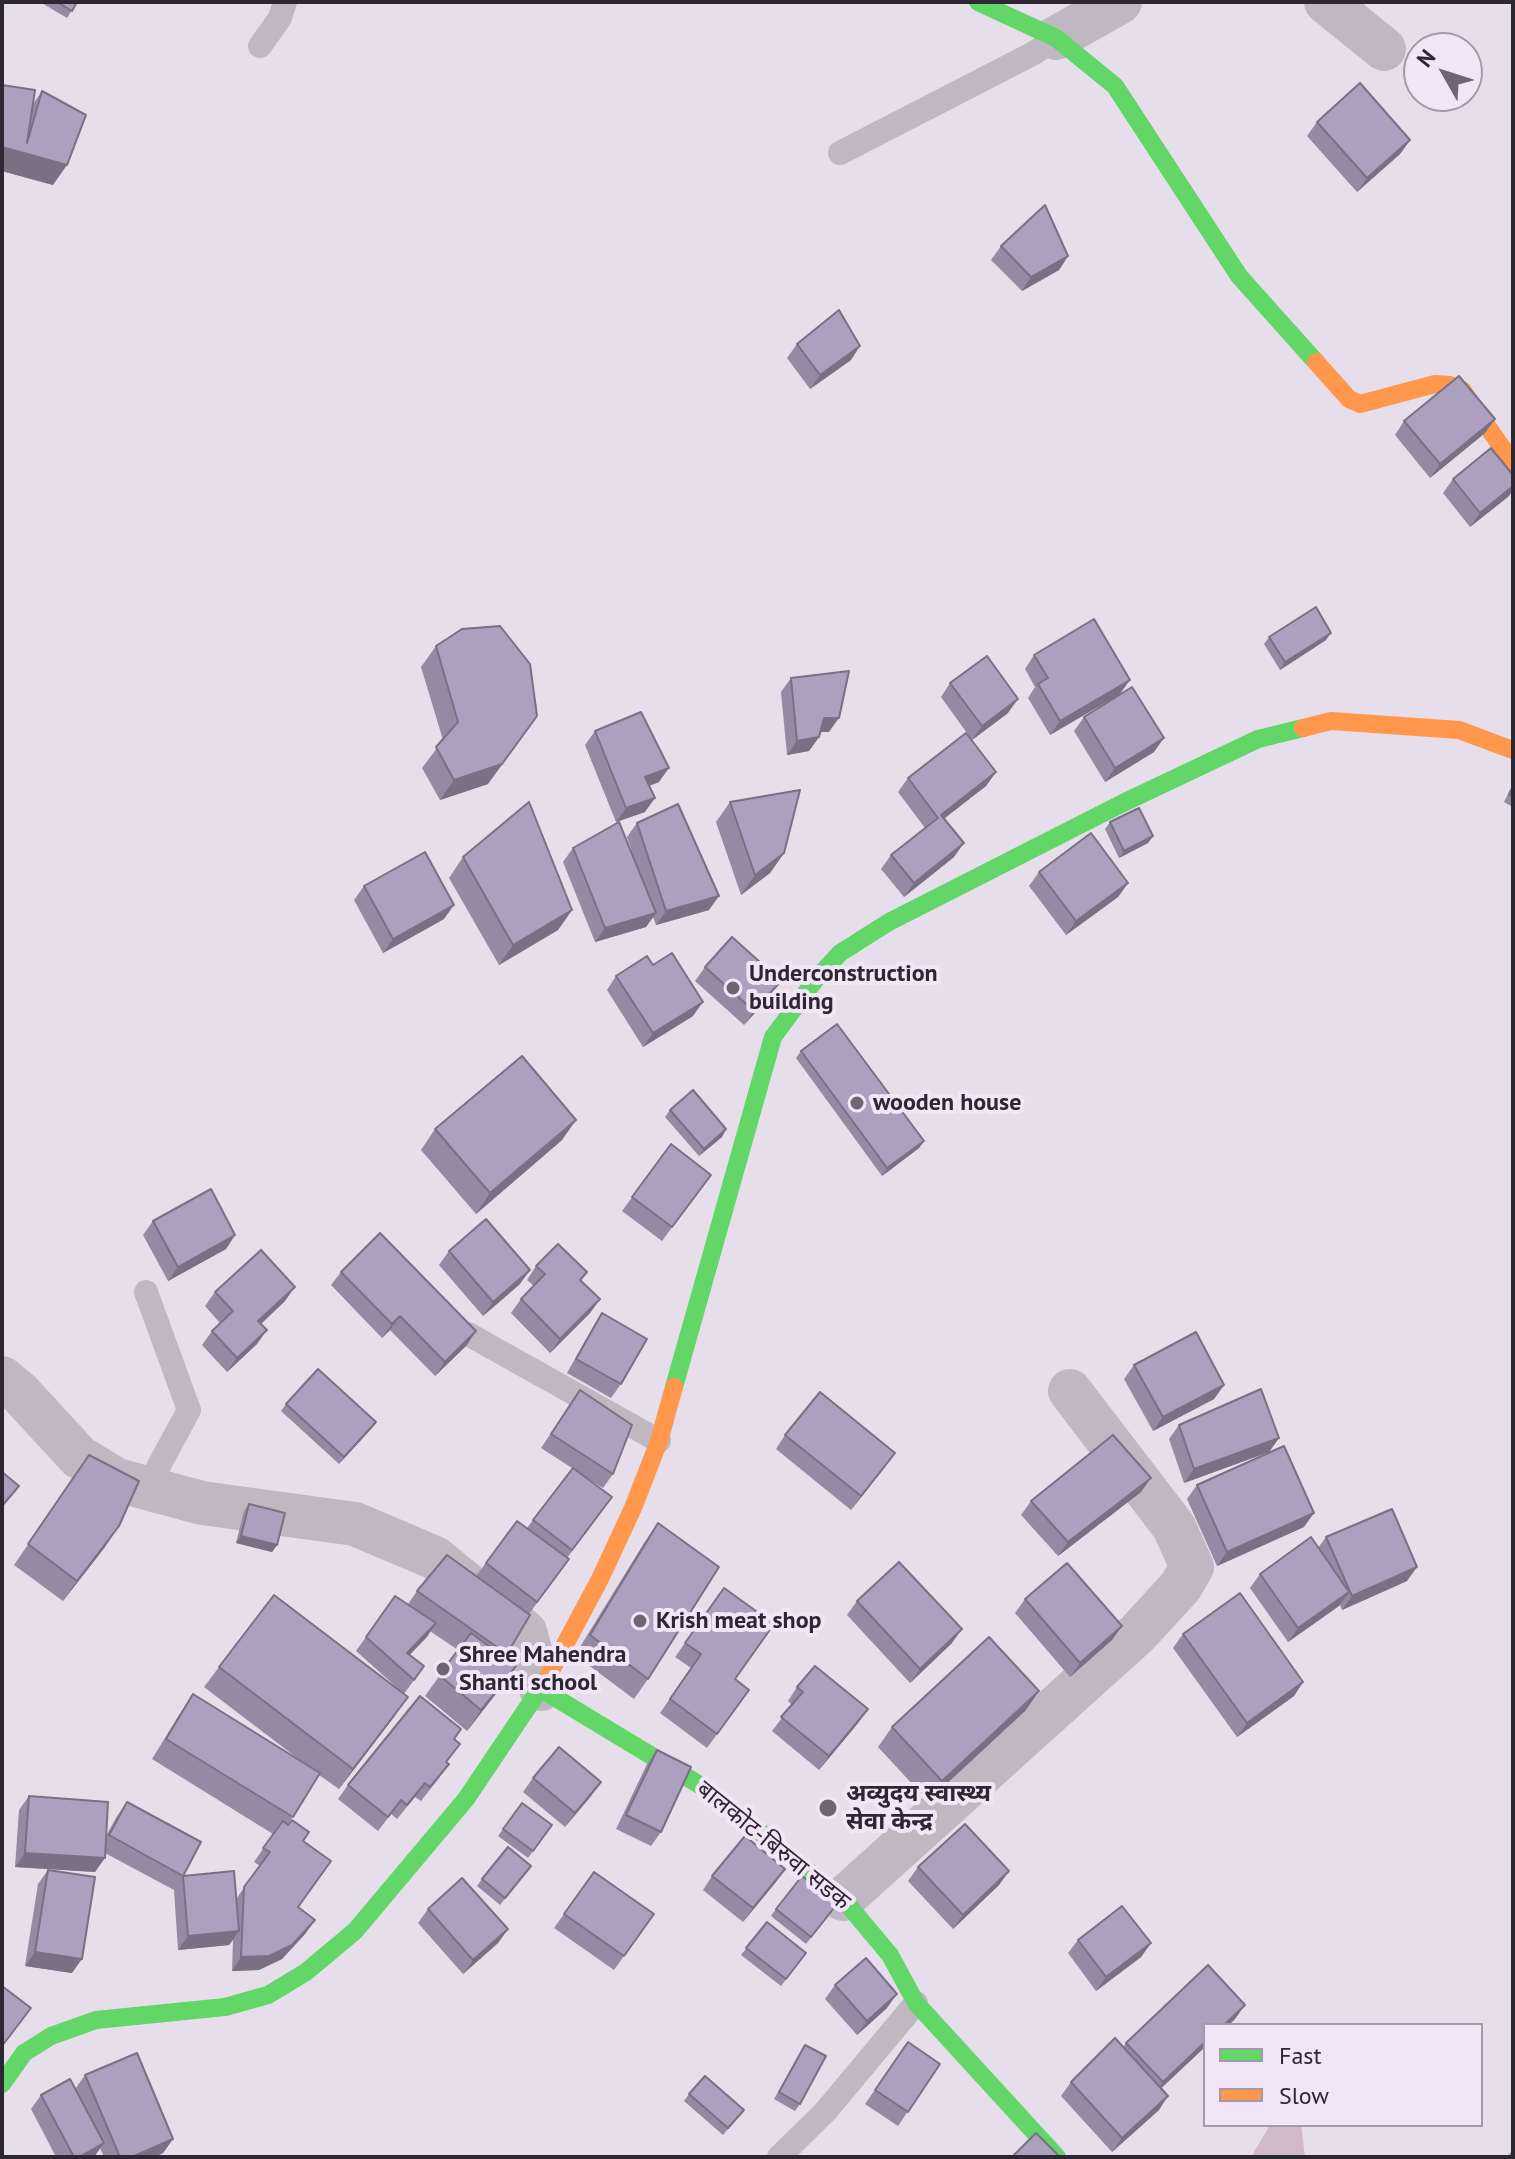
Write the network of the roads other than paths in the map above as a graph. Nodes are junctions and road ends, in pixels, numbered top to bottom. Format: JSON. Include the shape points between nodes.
{"nodes":[{"id":1,"x":285,"y":2,"type":"edge"},
{"id":2,"x":978,"y":2,"type":"edge"},
{"id":3,"x":1120,"y":2,"type":"edge"},
{"id":4,"x":1326,"y":2,"type":"edge"},
{"id":5,"x":1056,"y":38,"type":"junction"},
{"id":6,"x":260,"y":46,"type":"dead end"},
{"id":7,"x":1384,"y":49,"type":"dead end"},
{"id":8,"x":840,"y":153,"type":"dead end"},
{"id":9,"x":1513,"y":463,"type":"edge"},
{"id":10,"x":1513,"y":750,"type":"edge"},
{"id":11,"x":146,"y":1292,"type":"dead end"},
{"id":12,"x":468,"y":1334,"type":"edge"},
{"id":13,"x":1070,"y":1391,"type":"dead end"},
{"id":14,"x":8,"y":1394,"type":"edge"},
{"id":15,"x":659,"y":1441,"type":"junction"},
{"id":16,"x":150,"y":1489,"type":"junction"},
{"id":17,"x":541,"y":1689,"type":"junction"},
{"id":18,"x":843,"y":1899,"type":"junction"},
{"id":19,"x":916,"y":2003,"type":"junction"},
{"id":20,"x":2,"y":2084,"type":"edge"},
{"id":21,"x":779,"y":2157,"type":"edge"},
{"id":22,"x":1057,"y":2157,"type":"edge"}],
"edges":[{"from":1,"to":6,"type":"lane"},
{"from":2,"to":5,"type":"street"},
{"from":3,"to":5,"type":"street"},
{"from":4,"to":7,"type":"street"},
{"from":5,"to":8,"type":"lane"},
{"from":5,"to":9,"type":"street","via":[[1115,86],[1239,276],[1349,399],[1360,404],[1435,384],[1450,385],[1462,390]]},
{"from":10,"to":15,"type":"street","via":[[1459,730],[1331,721],[1258,739],[889,922],[840,953],[773,1037]]},
{"from":11,"to":16,"type":"lane","via":[[189,1410]]},
{"from":12,"to":15,"type":"lane"},
{"from":13,"to":18,"type":"street","via":[[1174,1527],[1192,1567],[1138,1633]]},
{"from":14,"to":16,"type":"street","via":[[79,1457],[117,1480]]},
{"from":15,"to":17,"type":"street","via":[[600,1579]]},
{"from":16,"to":17,"type":"street","via":[[202,1503],[355,1524],[435,1558],[525,1632]]},
{"from":17,"to":18,"type":"street","name":"बालकोट-बिरुवा सडक","via":[[708,1790]]},
{"from":17,"to":20,"type":"street","via":[[466,1799],[355,1931],[306,1972],[268,1995],[225,2007],[96,2020],[51,2036],[24,2053]]},
{"from":18,"to":19,"type":"street","name":"बालकोट-बिरुवा सडक","via":[[890,1955]]},
{"from":19,"to":21,"type":"lane","via":[[825,2112]]},
{"from":19,"to":22,"type":"street","name":"बालकोट-बिरुवा सडक"}]}
